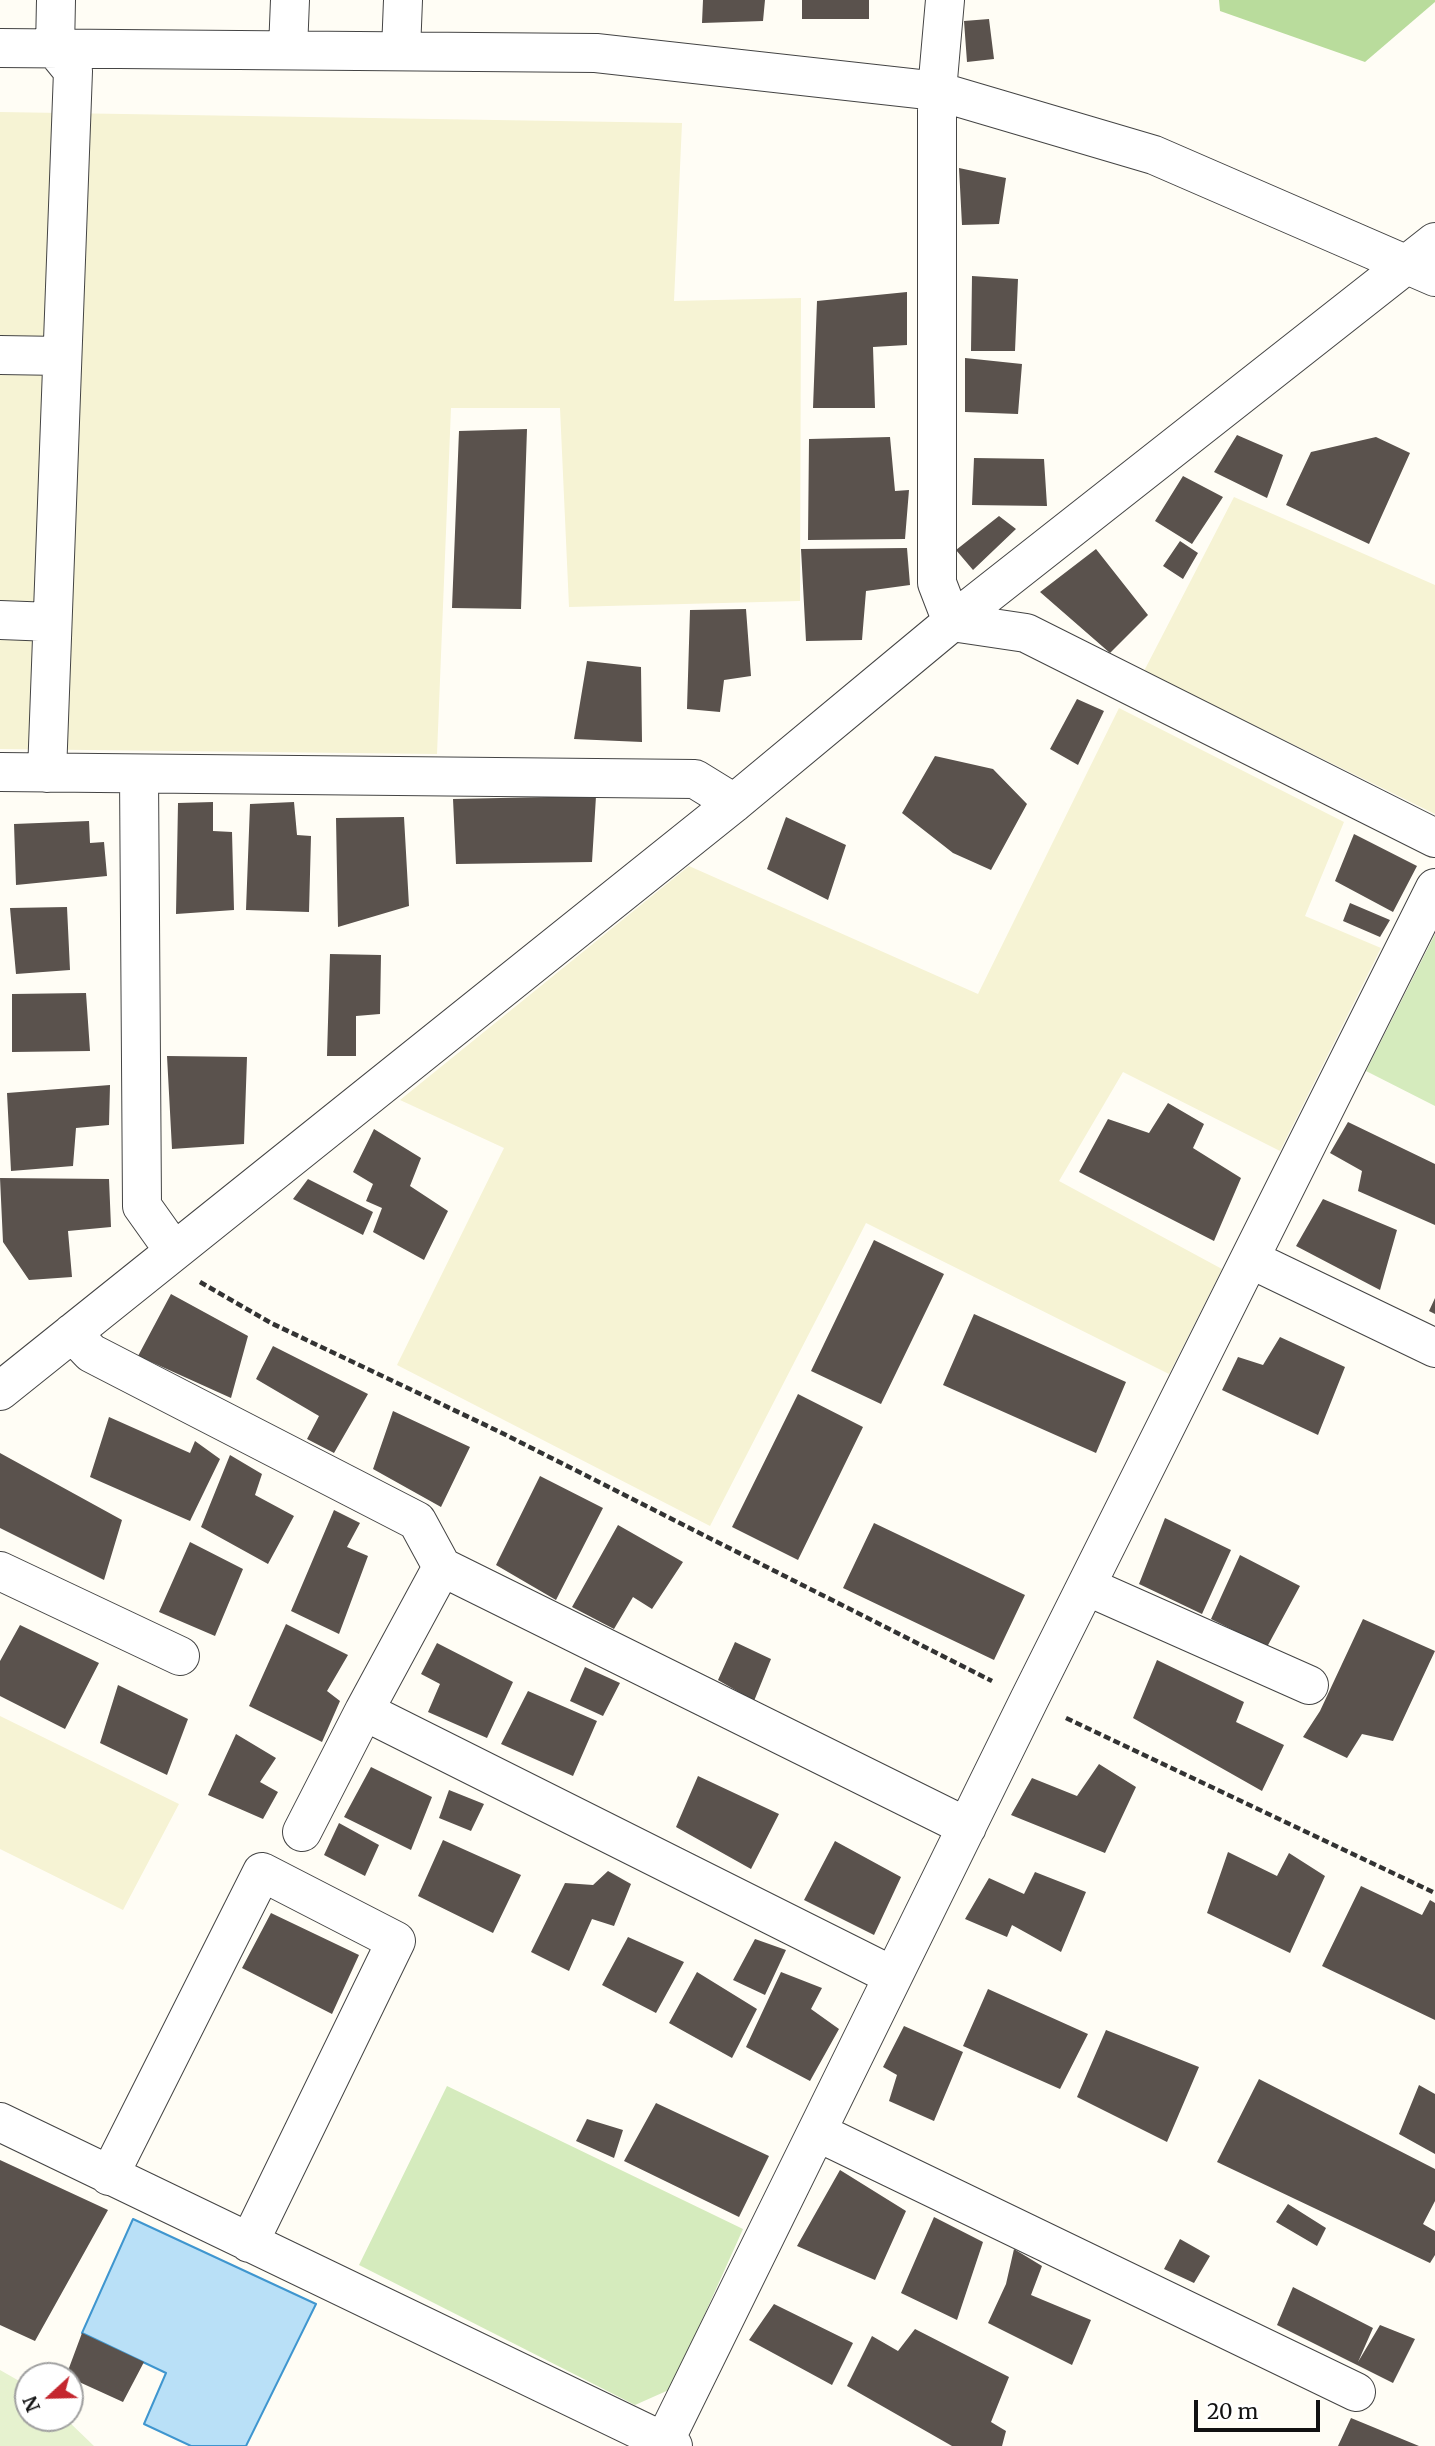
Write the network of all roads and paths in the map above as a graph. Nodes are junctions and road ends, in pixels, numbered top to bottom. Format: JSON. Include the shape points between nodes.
{"nodes":[{"id":1,"x":56,"y":0,"type":"edge"},
{"id":2,"x":290,"y":0,"type":"edge"},
{"id":3,"x":403,"y":0,"type":"edge"},
{"id":4,"x":945,"y":0,"type":"edge"},
{"id":5,"x":0,"y":48,"type":"edge"},
{"id":6,"x":55,"y":49,"type":"junction"},
{"id":7,"x":288,"y":50,"type":"junction"},
{"id":8,"x":401,"y":51,"type":"junction"},
{"id":9,"x":937,"y":91,"type":"junction"},
{"id":10,"x":1426,"y":261,"type":"edge"},
{"id":11,"x":0,"y":355,"type":"edge"},
{"id":12,"x":62,"y":356,"type":"junction"},
{"id":13,"x":0,"y":621,"type":"edge"},
{"id":14,"x":52,"y":622,"type":"junction"},
{"id":15,"x":952,"y":622,"type":"junction"},
{"id":16,"x":0,"y":772,"type":"edge"},
{"id":17,"x":47,"y":774,"type":"junction"},
{"id":18,"x":139,"y":775,"type":"junction"},
{"id":19,"x":734,"y":803,"type":"junction"},
{"id":20,"x":1435,"y":838,"type":"edge"},
{"id":21,"x":1435,"y":888,"type":"edge"},
{"id":22,"x":168,"y":1255,"type":"junction"},
{"id":23,"x":1250,"y":1259,"type":"junction"},
{"id":24,"x":72,"y":1333,"type":"junction"},
{"id":25,"x":1435,"y":1348,"type":"edge"},
{"id":26,"x":0,"y":1391,"type":"edge"},
{"id":27,"x":442,"y":1567,"type":"junction"},
{"id":28,"x":0,"y":1571,"type":"edge"},
{"id":29,"x":1086,"y":1586,"type":"junction"},
{"id":30,"x":180,"y":1656,"type":"dead end"},
{"id":31,"x":1308,"y":1685,"type":"dead end"},
{"id":32,"x":1030,"y":1700,"type":"junction"},
{"id":33,"x":364,"y":1711,"type":"junction"},
{"id":34,"x":967,"y":1827,"type":"junction"},
{"id":35,"x":302,"y":1832,"type":"dead end"},
{"id":36,"x":1435,"y":1893,"type":"edge"},
{"id":37,"x":893,"y":1976,"type":"junction"},
{"id":38,"x":0,"y":2122,"type":"edge"},
{"id":39,"x":817,"y":2132,"type":"junction"},
{"id":40,"x":108,"y":2176,"type":"junction"},
{"id":41,"x":249,"y":2243,"type":"junction"},
{"id":42,"x":1356,"y":2392,"type":"dead end"},
{"id":43,"x":666,"y":2445,"type":"edge"}],
"edges":[{"from":1,"to":6,"type":"street"},
{"from":2,"to":7,"type":"street"},
{"from":3,"to":8,"type":"street"},
{"from":4,"to":9,"type":"street"},
{"from":5,"to":6,"type":"street"},
{"from":6,"to":7,"type":"street"},
{"from":6,"to":12,"type":"street","via":[[73,71]]},
{"from":7,"to":8,"type":"street"},
{"from":8,"to":9,"type":"street","via":[[596,53]]},
{"from":9,"to":10,"type":"street","via":[[1154,155]]},
{"from":9,"to":15,"type":"street","via":[[937,583]]},
{"from":10,"to":15,"type":"street","via":[[1355,307]]},
{"from":11,"to":12,"type":"street"},
{"from":12,"to":14,"type":"street"},
{"from":13,"to":14,"type":"street"},
{"from":14,"to":17,"type":"street"},
{"from":15,"to":19,"type":"street"},
{"from":15,"to":20,"type":"street","via":[[1026,633]]},
{"from":16,"to":17,"type":"street"},
{"from":17,"to":18,"type":"street"},
{"from":18,"to":19,"type":"street","via":[[695,779]]},
{"from":18,"to":22,"type":"street","via":[[142,1206]]},
{"from":19,"to":22,"type":"street"},
{"from":21,"to":23,"type":"street"},
{"from":22,"to":24,"type":"street"},
{"from":22,"to":32,"type":"path","via":[[271,1323],[500,1432]]},
{"from":23,"to":25,"type":"street"},
{"from":23,"to":29,"type":"street"},
{"from":24,"to":26,"type":"street"},
{"from":24,"to":27,"type":"street","via":[[91,1353],[417,1521]]},
{"from":27,"to":33,"type":"street"},
{"from":27,"to":34,"type":"street"},
{"from":28,"to":30,"type":"street"},
{"from":29,"to":31,"type":"street"},
{"from":29,"to":32,"type":"street"},
{"from":32,"to":34,"type":"street"},
{"from":32,"to":36,"type":"path"},
{"from":33,"to":35,"type":"street"},
{"from":33,"to":37,"type":"street"},
{"from":34,"to":37,"type":"street"},
{"from":37,"to":39,"type":"street"},
{"from":38,"to":40,"type":"street"},
{"from":39,"to":42,"type":"street"},
{"from":39,"to":43,"type":"street"},
{"from":40,"to":41,"type":"street"},
{"from":40,"to":41,"type":"street","via":[[261,1872],[396,1941]]},
{"from":41,"to":43,"type":"street"}]}
